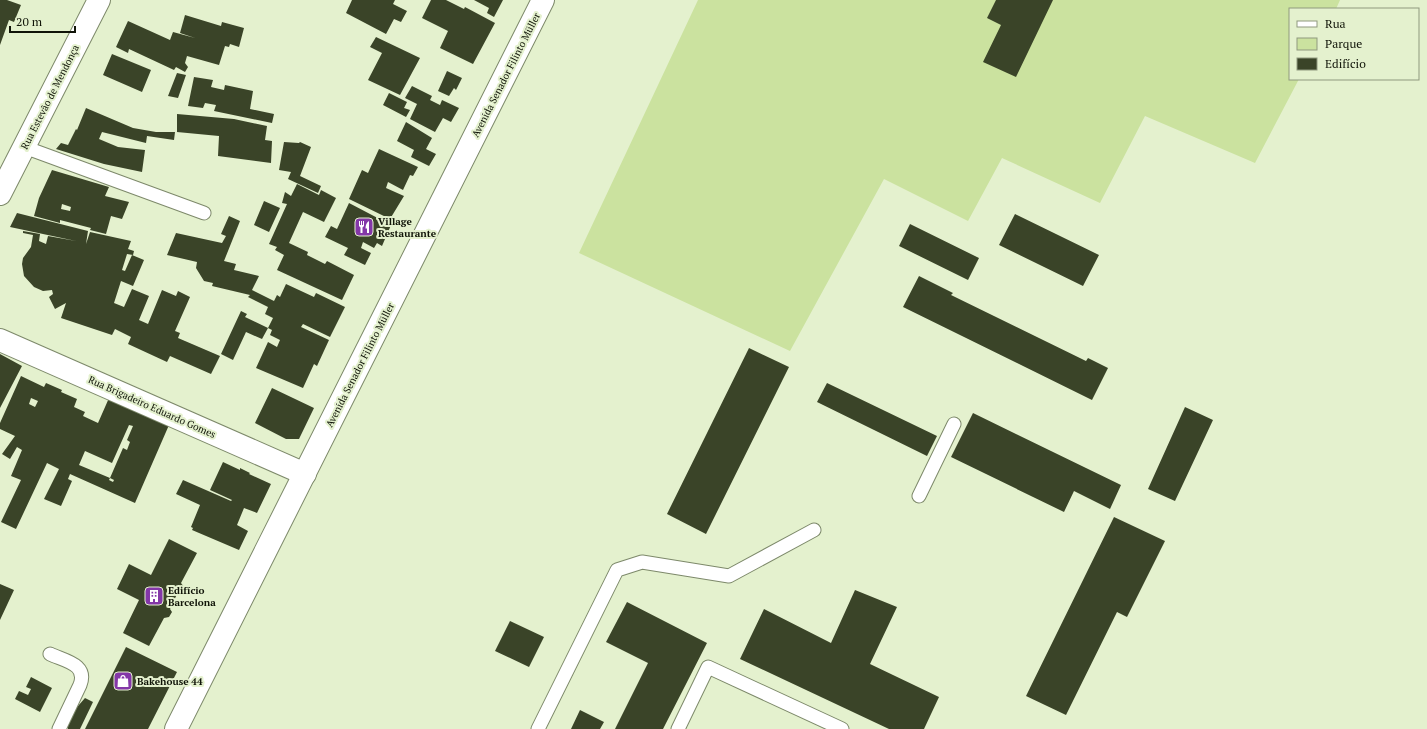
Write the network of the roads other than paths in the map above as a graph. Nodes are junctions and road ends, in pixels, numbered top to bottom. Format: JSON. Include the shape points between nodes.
{"nodes":[{"id":1,"x":99,"y":0,"type":"edge"},
{"id":2,"x":543,"y":0,"type":"edge"},
{"id":3,"x":24,"y":147,"type":"junction"},
{"id":4,"x":0,"y":194,"type":"edge"},
{"id":5,"x":204,"y":213,"type":"dead end"},
{"id":6,"x":0,"y":340,"type":"edge"},
{"id":7,"x":954,"y":424,"type":"dead end"},
{"id":8,"x":305,"y":474,"type":"junction"},
{"id":9,"x":919,"y":496,"type":"dead end"},
{"id":10,"x":814,"y":530,"type":"dead end"},
{"id":11,"x":50,"y":654,"type":"dead end"},
{"id":12,"x":59,"y":729,"type":"edge"},
{"id":13,"x":176,"y":729,"type":"edge"},
{"id":14,"x":538,"y":729,"type":"edge"},
{"id":15,"x":678,"y":729,"type":"edge"},
{"id":16,"x":842,"y":729,"type":"edge"}],
"edges":[{"from":1,"to":3,"type":"street","name":"Rua Estevão de Mendonça"},
{"from":2,"to":8,"type":"street","name":"Avenida Senador Filinto Müller"},
{"from":3,"to":4,"type":"street","name":"Rua Estevão de Mendonça"},
{"from":3,"to":5,"type":"lane"},
{"from":6,"to":8,"type":"street","name":"Rua Brigadeiro Eduardo Gomes"},
{"from":7,"to":9,"type":"lane"},
{"from":8,"to":13,"type":"street","name":"Avenida Senador Filinto Müller"},
{"from":10,"to":14,"type":"lane","via":[[729,576],[642,562],[617,570]]},
{"from":11,"to":12,"type":"lane","via":[[77,666],[82,672],[82,678]]},
{"from":15,"to":16,"type":"lane","via":[[708,667]]}]}
